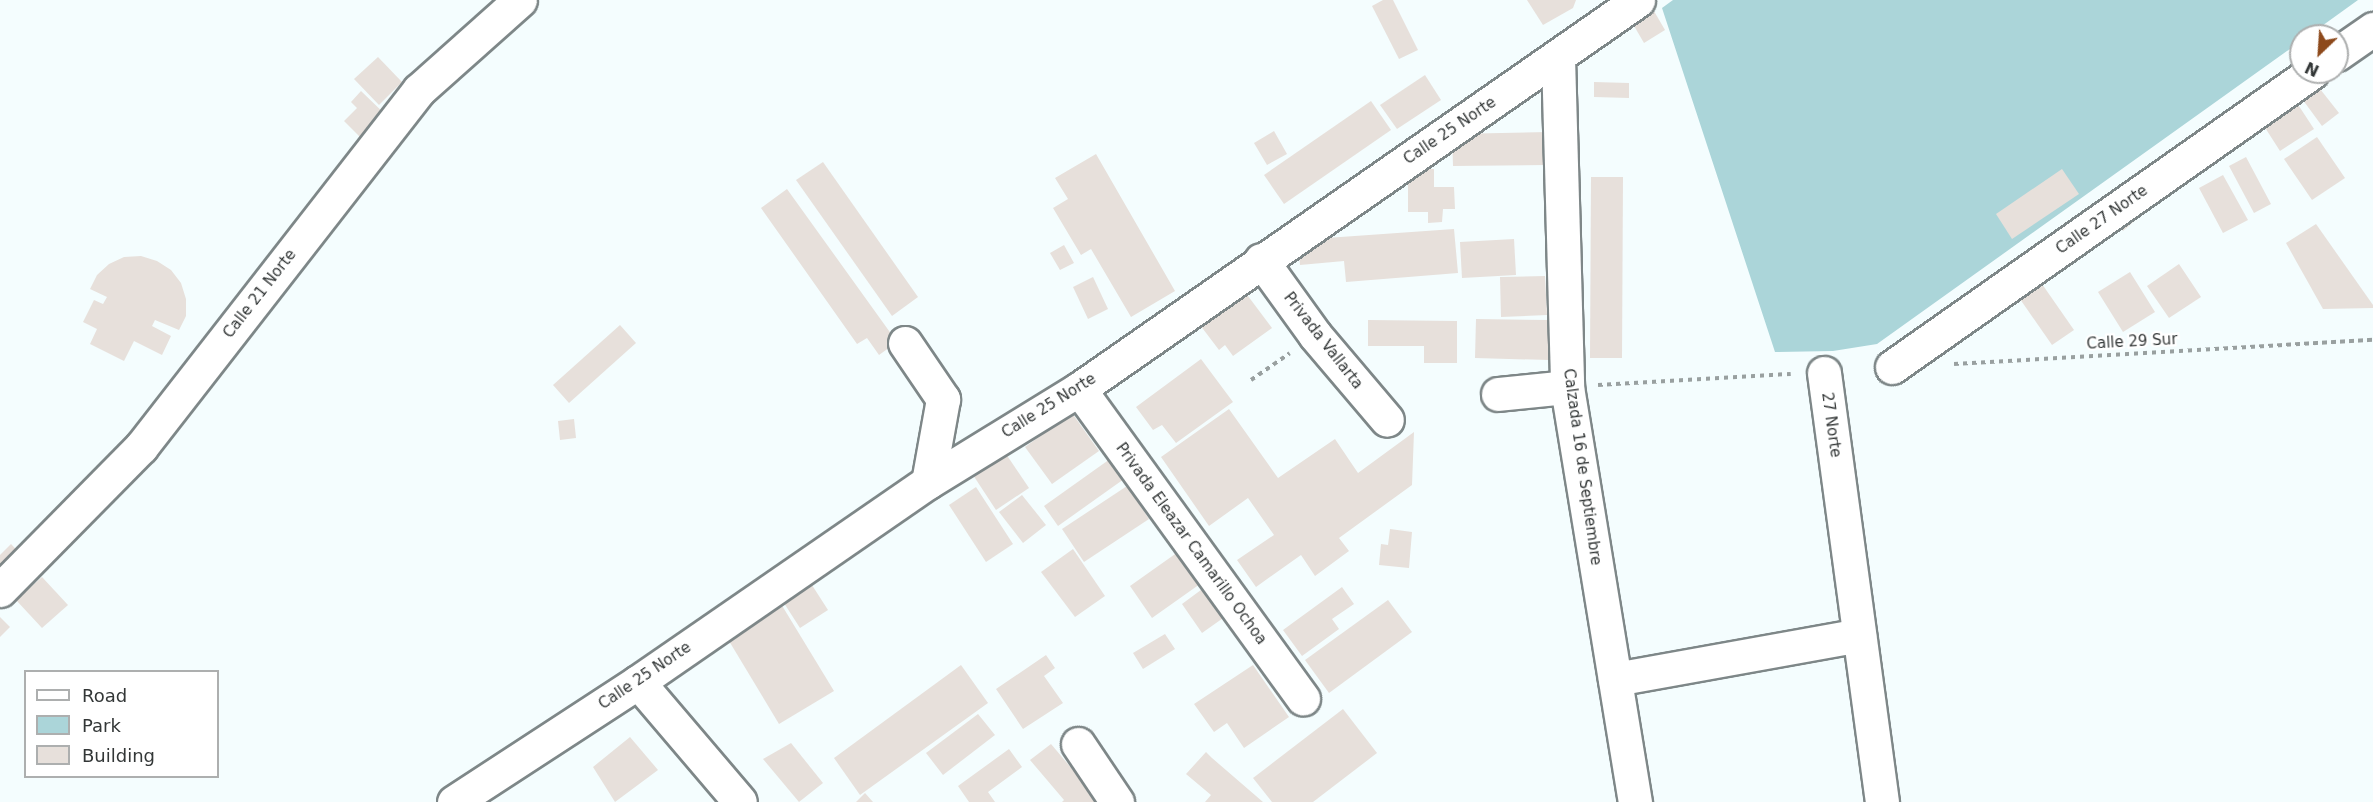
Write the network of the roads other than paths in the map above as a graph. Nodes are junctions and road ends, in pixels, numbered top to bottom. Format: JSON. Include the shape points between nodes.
{"nodes":[{"id":1,"x":520,"y":0,"type":"edge"},
{"id":2,"x":1590,"y":0,"type":"edge"},
{"id":3,"x":1638,"y":0,"type":"edge"},
{"id":4,"x":2373,"y":29,"type":"edge"},
{"id":5,"x":1590,"y":32,"type":"junction"},
{"id":6,"x":2349,"y":46,"type":"edge"},
{"id":7,"x":1558,"y":57,"type":"junction"},
{"id":8,"x":2295,"y":84,"type":"edge"},
{"id":9,"x":1261,"y":260,"type":"junction"},
{"id":10,"x":905,"y":343,"type":"dead end"},
{"id":11,"x":1892,"y":367,"type":"dead end"},
{"id":12,"x":1824,"y":373,"type":"road end"},
{"id":13,"x":1567,"y":387,"type":"junction"},
{"id":14,"x":1079,"y":389,"type":"junction"},
{"id":15,"x":1498,"y":394,"type":"dead end"},
{"id":16,"x":1387,"y":420,"type":"dead end"},
{"id":17,"x":928,"y":482,"type":"junction"},
{"id":18,"x":0,"y":590,"type":"edge"},
{"id":19,"x":1859,"y":635,"type":"junction"},
{"id":20,"x":1615,"y":679,"type":"junction"},
{"id":21,"x":638,"y":682,"type":"junction"},
{"id":22,"x":1304,"y":698,"type":"dead end"},
{"id":23,"x":1078,"y":744,"type":"dead end"},
{"id":24,"x":454,"y":802,"type":"edge"},
{"id":25,"x":740,"y":802,"type":"edge"},
{"id":26,"x":1117,"y":802,"type":"edge"},
{"id":27,"x":1635,"y":802,"type":"edge"},
{"id":28,"x":1882,"y":802,"type":"edge"}],
"edges":[{"from":1,"to":18,"type":"street","name":"Calle 21 Norte","via":[[419,90],[141,447]]},
{"from":2,"to":5,"type":"street"},
{"from":3,"to":5,"type":"street","name":"Calle 25 Norte"},
{"from":4,"to":6,"type":"street"},
{"from":5,"to":7,"type":"street","name":"Calle 25 Norte"},
{"from":7,"to":9,"type":"street","name":"Calle 25 Norte"},
{"from":7,"to":13,"type":"street","name":"Calzada 16 de Septiembre"},
{"from":8,"to":11,"type":"street","name":"Calle 27 Norte"},
{"from":9,"to":14,"type":"street","name":"Calle 25 Norte"},
{"from":9,"to":16,"type":"street","name":"Privada Vallarta","via":[[1315,334]]},
{"from":10,"to":17,"type":"street","via":[[943,399]]},
{"from":12,"to":19,"type":"street","name":"27 Norte"},
{"from":13,"to":15,"type":"street"},
{"from":13,"to":20,"type":"street","name":"Calzada 16 de Septiembre"},
{"from":14,"to":17,"type":"street","name":"Calle 25 Norte"},
{"from":14,"to":22,"type":"street","name":"Privada Eleazar Camarillo Ochoa"},
{"from":17,"to":21,"type":"street","name":"Calle 25 Norte"},
{"from":19,"to":20,"type":"street"},
{"from":19,"to":28,"type":"street","name":"27 Norte"},
{"from":20,"to":27,"type":"street","name":"Calzada 16 de Septiembre"},
{"from":21,"to":24,"type":"street","name":"Calle 25 Norte"},
{"from":21,"to":25,"type":"street"},
{"from":23,"to":26,"type":"street"}]}
